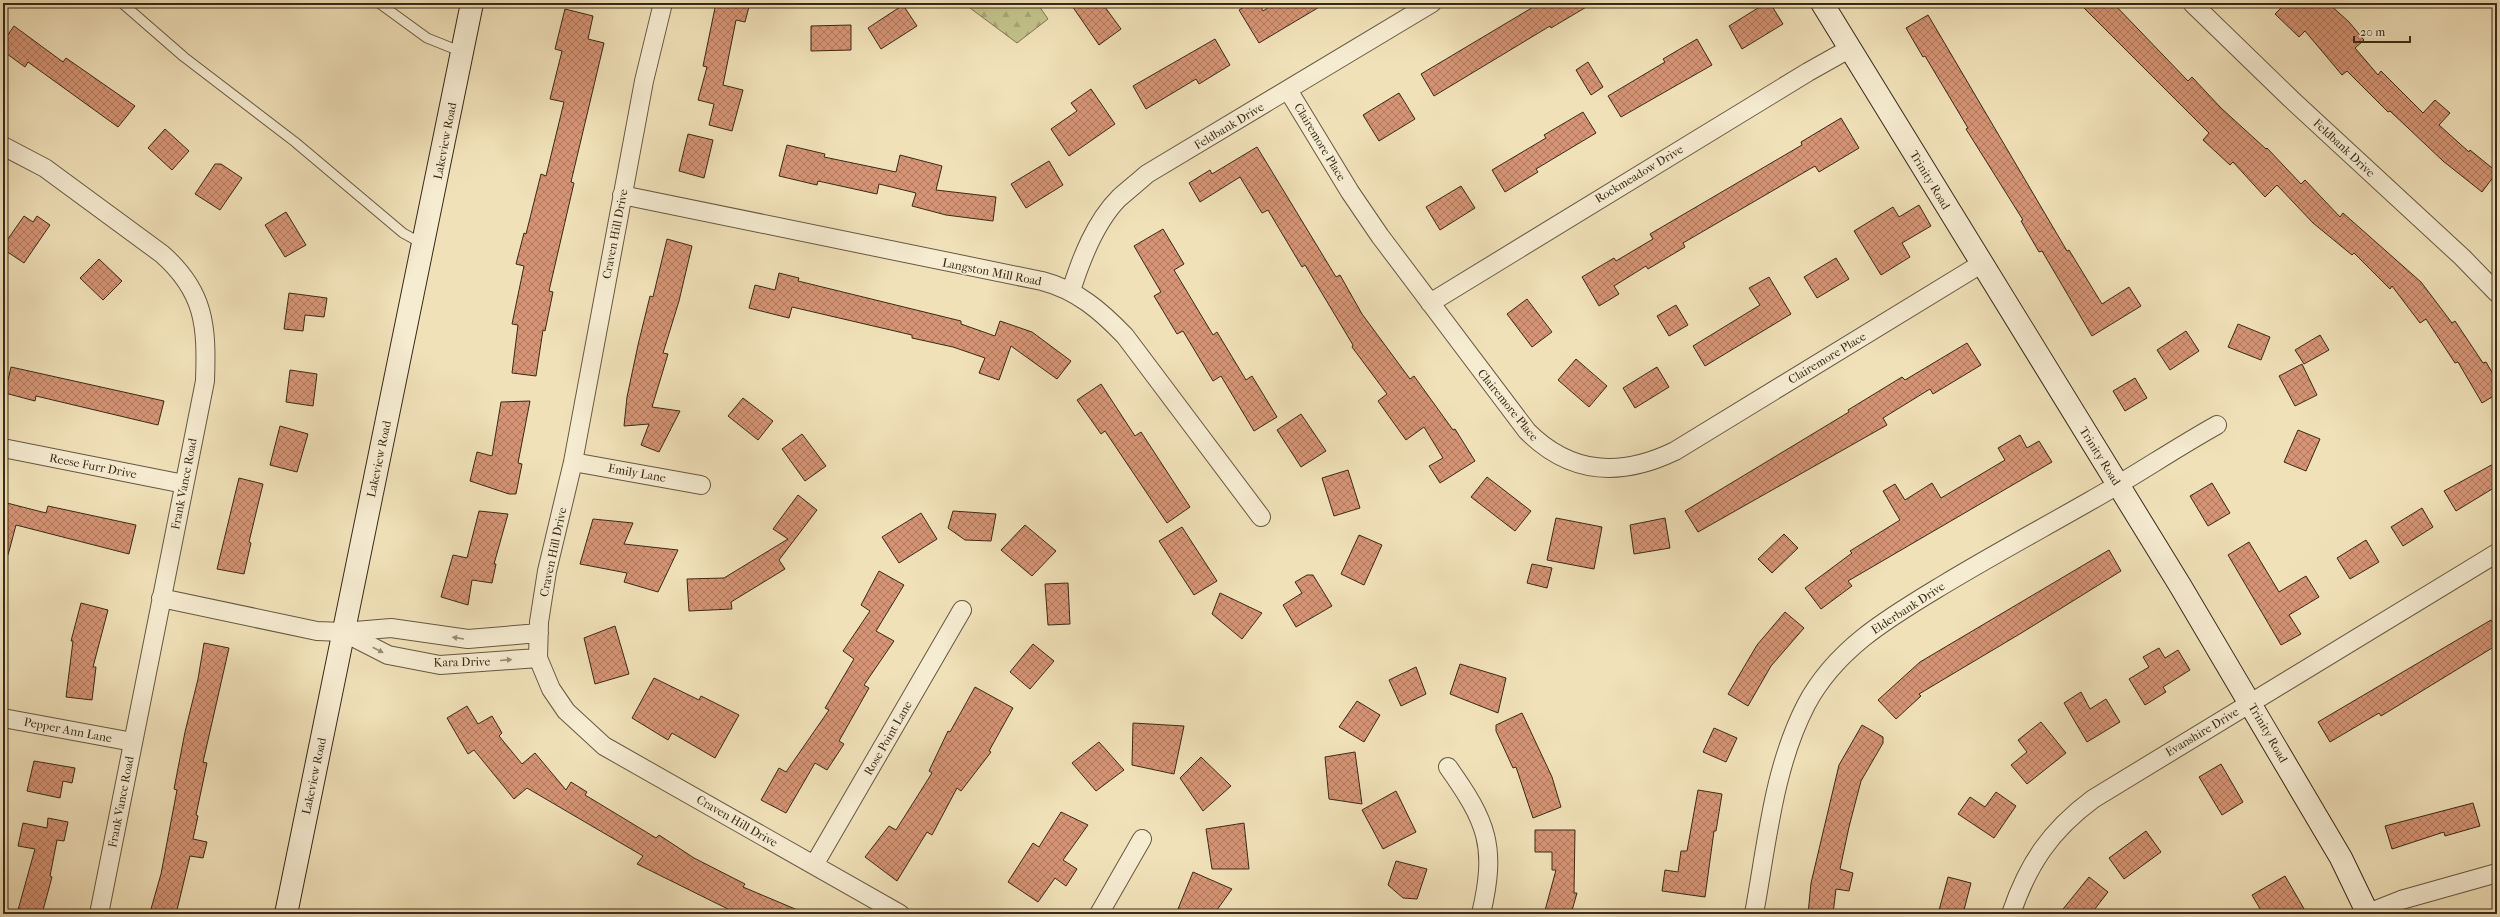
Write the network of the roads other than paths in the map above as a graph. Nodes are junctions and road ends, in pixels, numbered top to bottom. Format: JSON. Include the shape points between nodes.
{"nodes":[{"id":1,"x":122,"y":3,"type":"edge"},
{"id":2,"x":379,"y":3,"type":"edge"},
{"id":3,"x":472,"y":3,"type":"edge"},
{"id":4,"x":664,"y":3,"type":"edge"},
{"id":5,"x":1432,"y":3,"type":"edge"},
{"id":6,"x":1822,"y":3,"type":"edge"},
{"id":7,"x":2192,"y":3,"type":"edge"},
{"id":8,"x":1850,"y":49,"type":"junction"},
{"id":9,"x":462,"y":52,"type":"junction"},
{"id":10,"x":1288,"y":90,"type":"junction"},
{"id":11,"x":3,"y":146,"type":"edge"},
{"id":12,"x":622,"y":195,"type":"junction"},
{"id":13,"x":424,"y":245,"type":"junction"},
{"id":14,"x":1981,"y":264,"type":"junction"},
{"id":15,"x":1071,"y":291,"type":"junction"},
{"id":16,"x":2497,"y":293,"type":"edge"},
{"id":17,"x":1430,"y":303,"type":"junction"},
{"id":18,"x":2217,"y":425,"type":"dead end"},
{"id":19,"x":3,"y":448,"type":"edge"},
{"id":20,"x":573,"y":462,"type":"junction"},
{"id":21,"x":184,"y":484,"type":"junction"},
{"id":22,"x":701,"y":485,"type":"dead end"},
{"id":23,"x":2118,"y":485,"type":"junction"},
{"id":24,"x":1261,"y":517,"type":"dead end"},
{"id":25,"x":2497,"y":553,"type":"edge"},
{"id":26,"x":161,"y":598,"type":"junction"},
{"id":27,"x":962,"y":610,"type":"dead end"},
{"id":28,"x":343,"y":632,"type":"junction"},
{"id":29,"x":539,"y":633,"type":"junction"},
{"id":30,"x":538,"y":658,"type":"junction"},
{"id":31,"x":2250,"y":703,"type":"junction"},
{"id":32,"x":3,"y":718,"type":"edge"},
{"id":33,"x":133,"y":742,"type":"junction"},
{"id":34,"x":1448,"y":767,"type":"dead end"},
{"id":35,"x":1142,"y":839,"type":"dead end"},
{"id":36,"x":814,"y":865,"type":"junction"},
{"id":37,"x":2497,"y":873,"type":"edge"},
{"id":38,"x":99,"y":914,"type":"edge"},
{"id":39,"x":286,"y":914,"type":"edge"},
{"id":40,"x":900,"y":914,"type":"edge"},
{"id":41,"x":1099,"y":914,"type":"edge"},
{"id":42,"x":1481,"y":914,"type":"edge"},
{"id":43,"x":1754,"y":914,"type":"edge"},
{"id":44,"x":2012,"y":914,"type":"edge"},
{"id":45,"x":2368,"y":914,"type":"edge"}],
"edges":[{"from":1,"to":13,"type":"lane","via":[[184,57],[295,142],[403,233]]},
{"from":2,"to":9,"type":"lane","via":[[421,35]]},
{"from":3,"to":9,"type":"street","name":"Lakeview Road"},
{"from":4,"to":12,"type":"street","name":"Craven Hill Drive","via":[[644,81]]},
{"from":5,"to":10,"type":"street","name":"Feldbank Drive"},
{"from":6,"to":8,"type":"street","name":"Trinity Road"},
{"from":7,"to":16,"type":"street","name":"Feldbank Drive","via":[[2290,99],[2462,256]]},
{"from":8,"to":14,"type":"street","name":"Trinity Road"},
{"from":8,"to":17,"type":"street","name":"Rockmeadow Drive","via":[[1794,80]]},
{"from":9,"to":13,"type":"street","name":"Lakeview Road"},
{"from":10,"to":15,"type":"street","name":"Feldbank Drive","via":[[1147,174],[1118,200],[1098,228],[1079,267]]},
{"from":10,"to":17,"type":"street","name":"Clairemore Place","via":[[1350,192]]},
{"from":11,"to":21,"type":"street","name":"Frank Vance Road","via":[[45,168],[162,254],[175,266],[196,297],[203,318],[206,346],[205,381]]},
{"from":12,"to":15,"type":"street","name":"Langston Mill Road","via":[[1042,281]]},
{"from":12,"to":20,"type":"street","name":"Craven Hill Drive"},
{"from":13,"to":28,"type":"street","name":"Lakeview Road"},
{"from":14,"to":17,"type":"street","name":"Clairemore Place","via":[[1675,451],[1651,462],[1623,468],[1584,465],[1559,456],[1538,442]]},
{"from":14,"to":23,"type":"street","name":"Trinity Road"},
{"from":15,"to":24,"type":"street","name":"Langston Mill Road","via":[[1108,318],[1125,336]]},
{"from":18,"to":23,"type":"street","name":"Elderbank Drive"},
{"from":19,"to":21,"type":"street","name":"Reese Furr Drive"},
{"from":20,"to":22,"type":"street","name":"Emily Lane"},
{"from":20,"to":29,"type":"street","name":"Craven Hill Drive","via":[[547,571]]},
{"from":21,"to":26,"type":"street","name":"Frank Vance Road"},
{"from":23,"to":31,"type":"street","name":"Trinity Road"},
{"from":23,"to":43,"type":"street","name":"Elderbank Drive","via":[[1975,565],[1881,623],[1841,657],[1807,703],[1790,739],[1779,777]]},
{"from":25,"to":31,"type":"street","name":"Evanshire Drive"},
{"from":26,"to":28,"type":"street","name":"Kara Drive","via":[[317,631]]},
{"from":26,"to":33,"type":"street","name":"Frank Vance Road"},
{"from":27,"to":36,"type":"street","name":"Rose Point Lane"},
{"from":29,"to":28,"type":"street","name":"Kara Drive","one_way":true,"via":[[468,639],[391,628]]},
{"from":28,"to":30,"type":"street","name":"Kara Drive","one_way":true,"via":[[388,655],[440,665]]},
{"from":28,"to":39,"type":"street","name":"Lakeview Road"},
{"from":29,"to":30,"type":"street","name":"Craven Hill Drive"},
{"from":30,"to":36,"type":"street","name":"Craven Hill Drive","via":[[551,689],[566,711],[604,746]]},
{"from":31,"to":44,"type":"street","name":"Evanshire Drive","via":[[2092,798],[2076,812],[2037,857],[2021,884]]},
{"from":31,"to":45,"type":"street","name":"Trinity Road","via":[[2341,858]]},
{"from":32,"to":33,"type":"street","name":"Pepper Ann Lane"},
{"from":33,"to":38,"type":"street","name":"Frank Vance Road"},
{"from":34,"to":42,"type":"street","via":[[1472,801],[1488,841],[1490,865]]},
{"from":35,"to":41,"type":"street"},
{"from":36,"to":40,"type":"street","name":"Craven Hill Drive"},
{"from":37,"to":45,"type":"street","via":[[2401,900]]}]}
